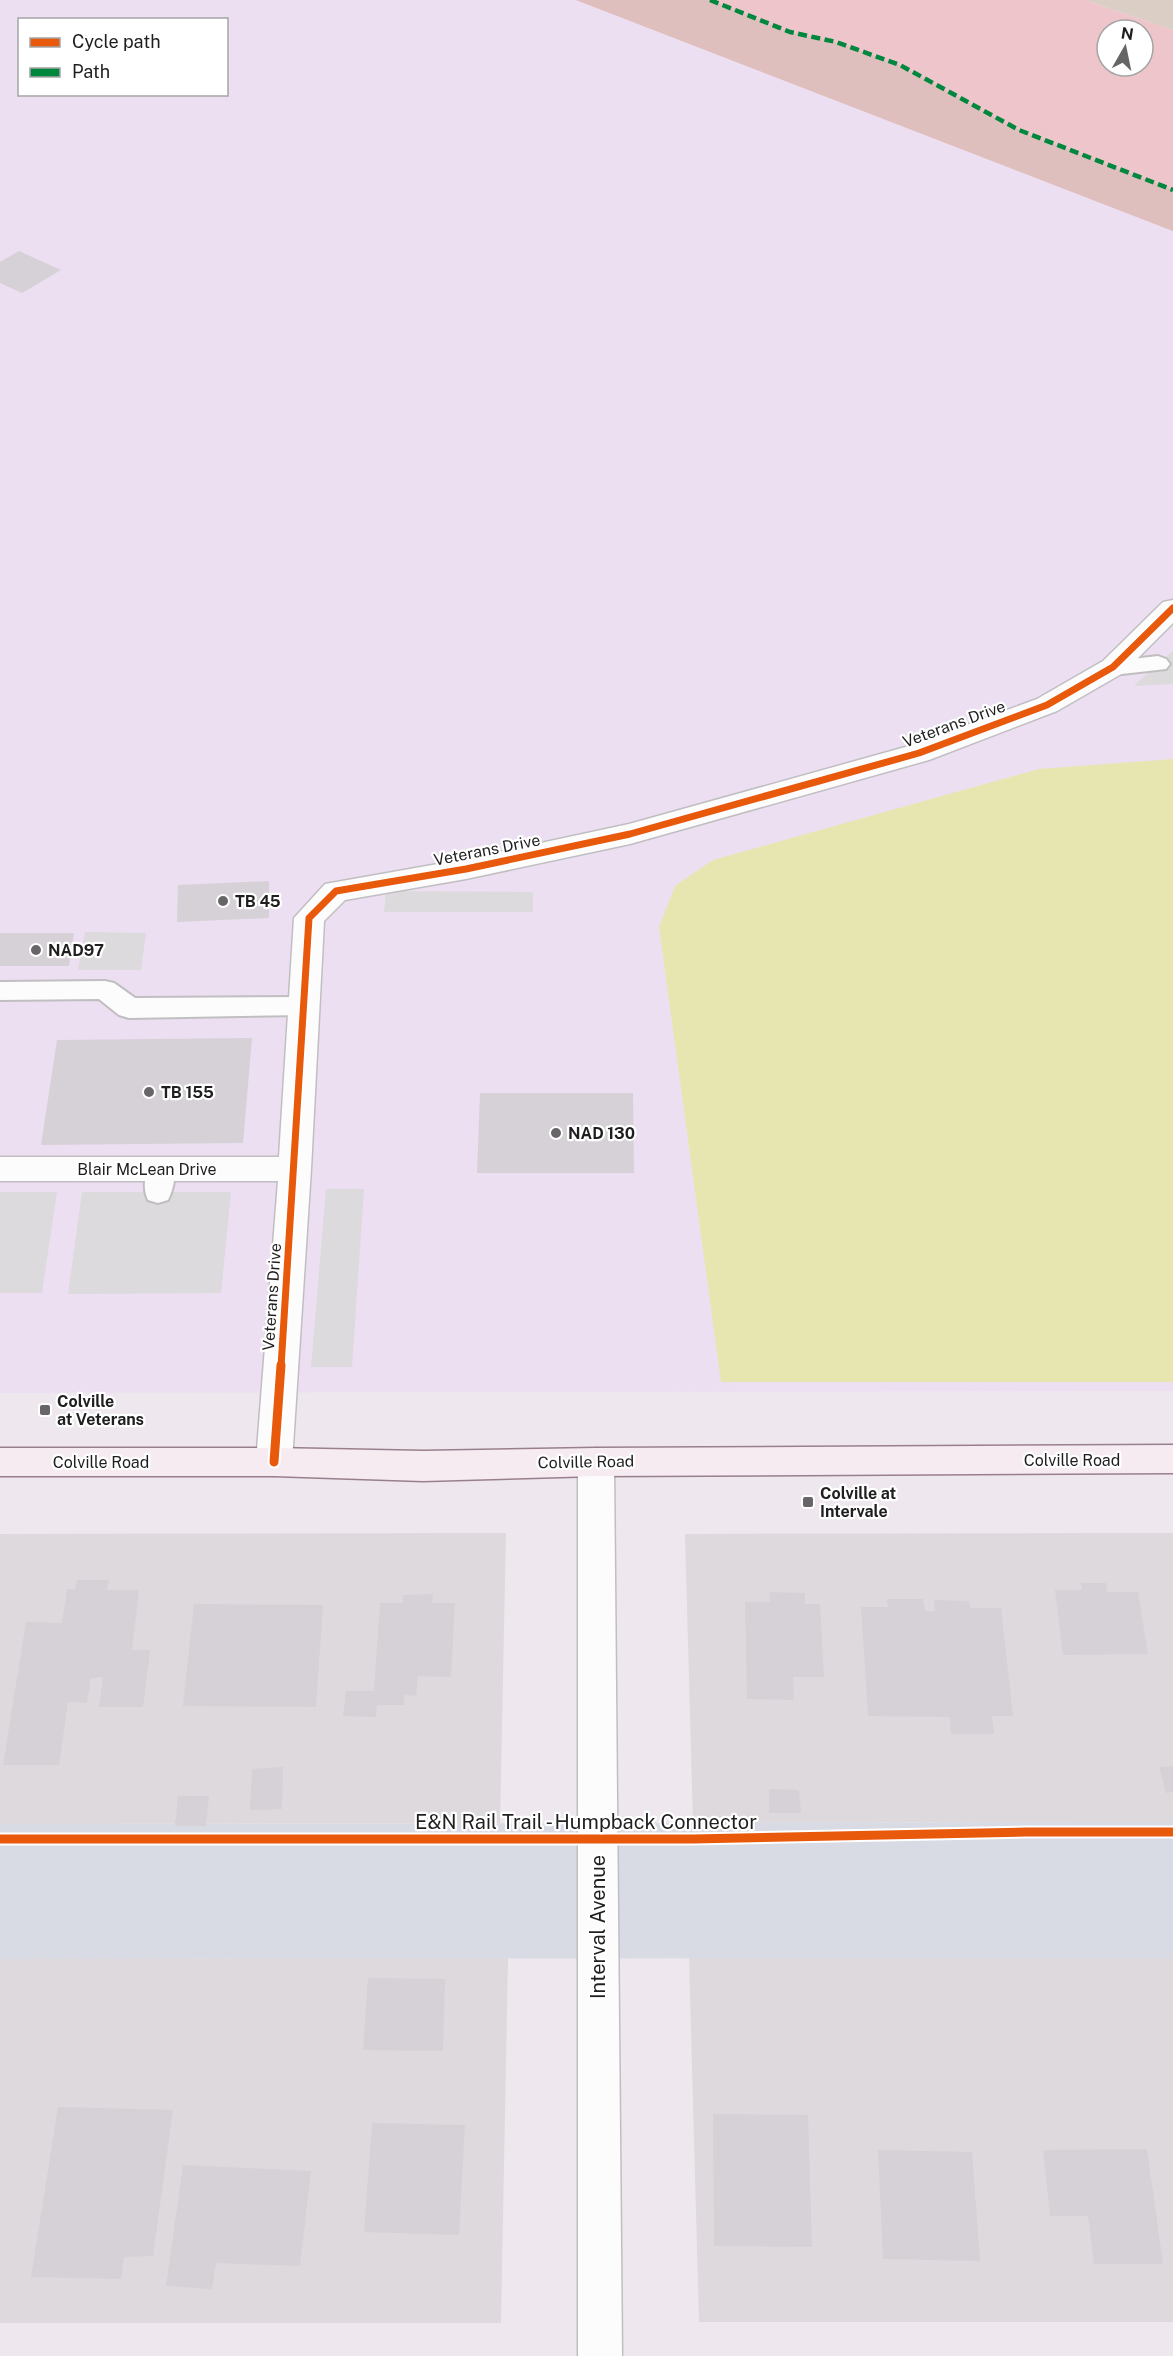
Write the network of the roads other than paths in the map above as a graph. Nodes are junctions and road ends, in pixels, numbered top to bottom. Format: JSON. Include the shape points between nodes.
{"nodes":[{"id":1,"x":1173,"y":608,"type":"edge"},
{"id":2,"x":1158,"y":664,"type":"dead end"},
{"id":3,"x":1113,"y":667,"type":"junction"},
{"id":4,"x":0,"y":991,"type":"edge"},
{"id":5,"x":304,"y":1005,"type":"junction"},
{"id":6,"x":0,"y":1169,"type":"edge"},
{"id":7,"x":295,"y":1169,"type":"junction"},
{"id":8,"x":1173,"y":1459,"type":"edge"},
{"id":9,"x":0,"y":1462,"type":"edge"},
{"id":10,"x":274,"y":1462,"type":"junction"},
{"id":11,"x":596,"y":1462,"type":"junction"},
{"id":12,"x":600,"y":2356,"type":"edge"}],
"edges":[{"from":1,"to":3,"type":"street","name":"Veterans Drive"},
{"from":2,"to":3,"type":"lane"},
{"from":3,"to":5,"type":"street","name":"Veterans Drive","via":[[1047,705],[919,753],[630,834],[466,869],[336,891],[309,918]]},
{"from":4,"to":5,"type":"lane","via":[[105,990],[129,1008]]},
{"from":5,"to":7,"type":"street","name":"Veterans Drive"},
{"from":6,"to":7,"type":"street","name":"Blair McLean Drive","via":[[160,1181]]},
{"from":7,"to":10,"type":"street","name":"Veterans Drive"},
{"from":8,"to":11,"type":"street","name":"Colville Road"},
{"from":9,"to":10,"type":"street","name":"Colville Road"},
{"from":10,"to":11,"type":"street","name":"Colville Road","via":[[423,1466]]},
{"from":11,"to":12,"type":"street","name":"Interval Avenue"}]}
